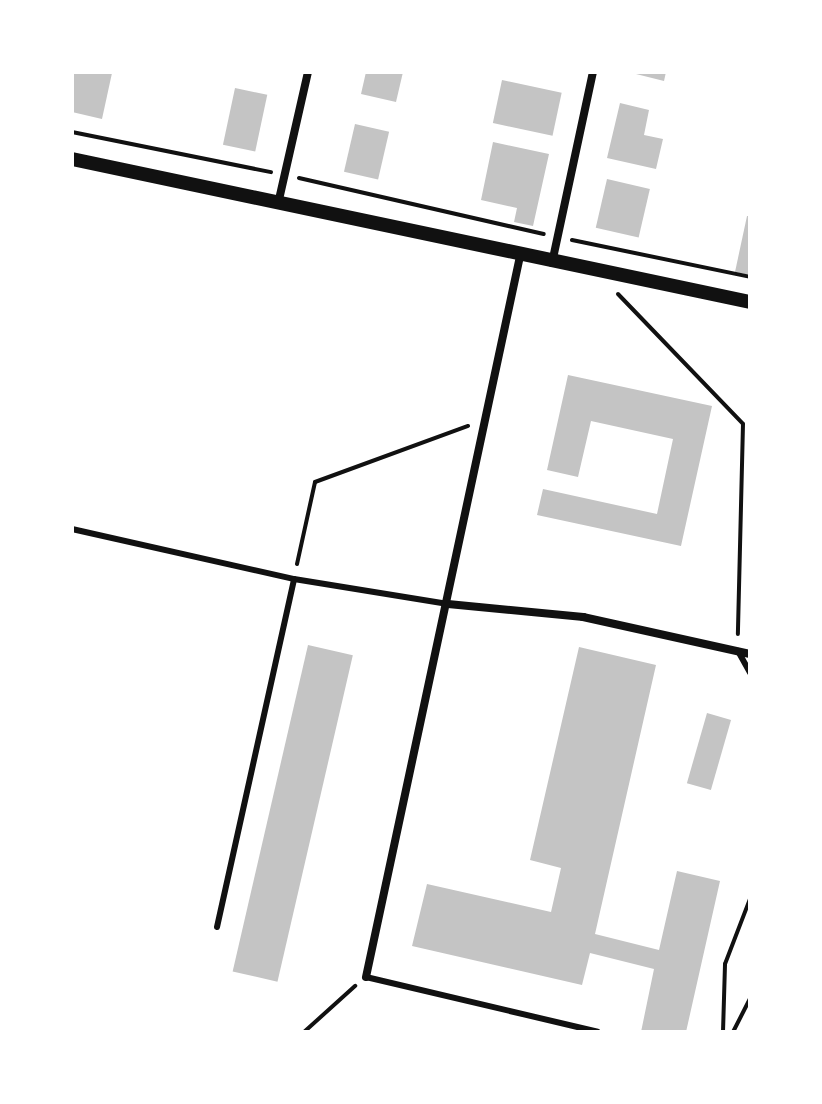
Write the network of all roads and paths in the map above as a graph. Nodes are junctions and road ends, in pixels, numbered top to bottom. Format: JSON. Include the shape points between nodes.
{"nodes":[{"id":1,"x":308,"y":72,"type":"edge"},
{"id":2,"x":593,"y":72,"type":"edge"},
{"id":3,"x":72,"y":132,"type":"edge"},
{"id":4,"x":72,"y":159,"type":"edge"},
{"id":5,"x":285,"y":175,"type":"junction"},
{"id":6,"x":278,"y":205,"type":"junction"},
{"id":7,"x":558,"y":237,"type":"junction"},
{"id":8,"x":520,"y":256,"type":"junction"},
{"id":9,"x":552,"y":263,"type":"junction"},
{"id":10,"x":602,"y":273,"type":"junction"},
{"id":11,"x":750,"y":277,"type":"edge"},
{"id":12,"x":750,"y":302,"type":"edge"},
{"id":13,"x":486,"y":420,"type":"junction"},
{"id":14,"x":72,"y":529,"type":"edge"},
{"id":15,"x":294,"y":579,"type":"junction"},
{"id":16,"x":448,"y":604,"type":"junction"},
{"id":17,"x":738,"y":651,"type":"junction"},
{"id":18,"x":750,"y":654,"type":"edge"},
{"id":19,"x":750,"y":673,"type":"edge"},
{"id":20,"x":750,"y":899,"type":"edge"},
{"id":21,"x":217,"y":927,"type":"dead end"},
{"id":22,"x":366,"y":977,"type":"junction"},
{"id":23,"x":750,"y":999,"type":"edge"},
{"id":24,"x":304,"y":1032,"type":"edge"},
{"id":25,"x":598,"y":1032,"type":"edge"},
{"id":26,"x":723,"y":1032,"type":"edge"},
{"id":27,"x":733,"y":1032,"type":"edge"}],
"edges":[{"from":1,"to":5,"type":"street"},
{"from":2,"to":7,"type":"street"},
{"from":3,"to":5,"type":"path"},
{"from":4,"to":6,"type":"street"},
{"from":5,"to":6,"type":"street"},
{"from":5,"to":7,"type":"path"},
{"from":6,"to":8,"type":"street"},
{"from":7,"to":9,"type":"street"},
{"from":7,"to":11,"type":"path"},
{"from":8,"to":9,"type":"street"},
{"from":8,"to":13,"type":"street"},
{"from":9,"to":10,"type":"street"},
{"from":10,"to":12,"type":"street"},
{"from":10,"to":17,"type":"path","via":[[743,424]]},
{"from":13,"to":15,"type":"path","via":[[315,482]]},
{"from":13,"to":16,"type":"street"},
{"from":14,"to":15,"type":"lane"},
{"from":15,"to":16,"type":"lane"},
{"from":15,"to":21,"type":"lane"},
{"from":16,"to":17,"type":"street","via":[[583,617]]},
{"from":16,"to":22,"type":"street"},
{"from":17,"to":18,"type":"street"},
{"from":17,"to":19,"type":"lane"},
{"from":20,"to":26,"type":"path","via":[[725,964]]},
{"from":22,"to":24,"type":"path"},
{"from":22,"to":25,"type":"lane"},
{"from":23,"to":27,"type":"path"}]}
